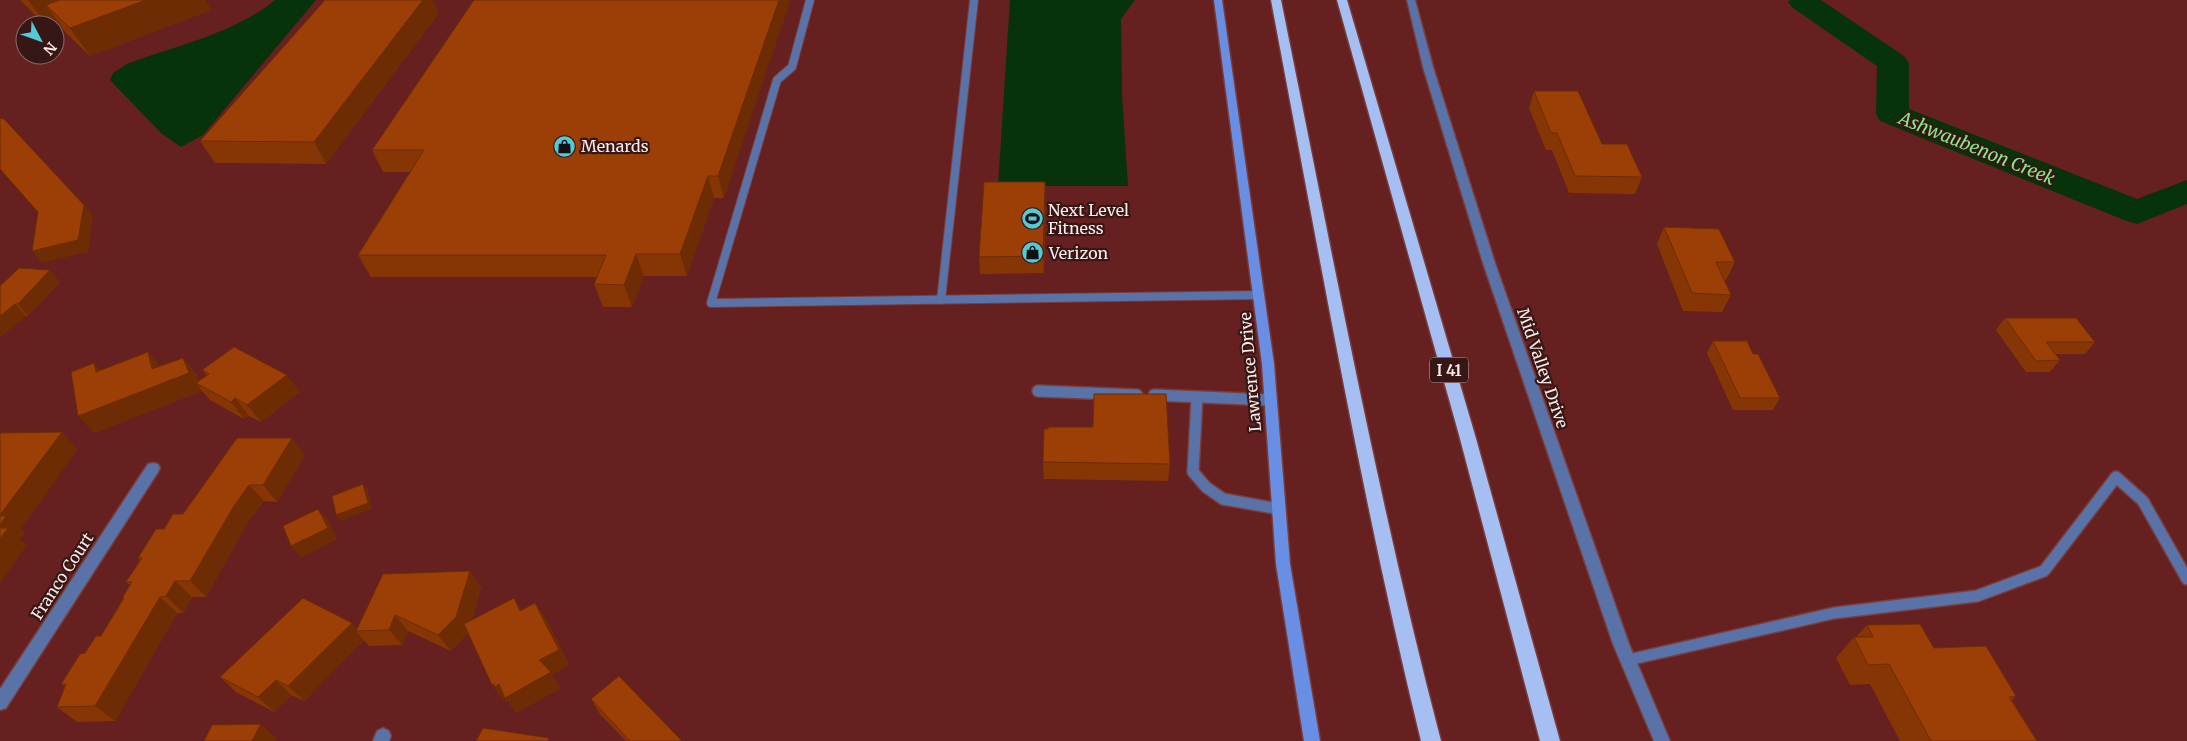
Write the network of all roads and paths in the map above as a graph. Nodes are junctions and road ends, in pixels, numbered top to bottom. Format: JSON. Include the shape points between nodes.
{"nodes":[{"id":1,"x":810,"y":0,"type":"edge"},
{"id":2,"x":974,"y":0,"type":"edge"},
{"id":3,"x":1218,"y":0,"type":"edge"},
{"id":4,"x":1276,"y":0,"type":"edge"},
{"id":5,"x":1342,"y":0,"type":"edge"},
{"id":6,"x":1411,"y":0,"type":"edge"},
{"id":7,"x":1260,"y":295,"type":"junction"},
{"id":8,"x":941,"y":300,"type":"junction"},
{"id":9,"x":1038,"y":391,"type":"dead end"},
{"id":10,"x":1197,"y":397,"type":"junction"},
{"id":11,"x":1270,"y":400,"type":"junction"},
{"id":12,"x":153,"y":468,"type":"dead end"},
{"id":13,"x":1279,"y":510,"type":"junction"},
{"id":14,"x":2187,"y":580,"type":"edge"},
{"id":15,"x":1628,"y":660,"type":"junction"},
{"id":16,"x":0,"y":703,"type":"edge"},
{"id":17,"x":1312,"y":741,"type":"edge"},
{"id":18,"x":1431,"y":741,"type":"edge"},
{"id":19,"x":1550,"y":741,"type":"edge"},
{"id":20,"x":1662,"y":741,"type":"edge"}],
"edges":[{"from":1,"to":8,"type":"lane","via":[[792,67],[778,80],[711,303]]},
{"from":2,"to":8,"type":"lane"},
{"from":3,"to":7,"type":"main road","name":"Lawrence Drive"},
{"from":4,"to":18,"type":"highway","via":[[1336,306],[1408,650]]},
{"from":5,"to":19,"type":"highway","number":"I 41","via":[[1467,435]]},
{"from":6,"to":15,"type":"street","name":"Mid Valley Drive","via":[[1428,67],[1489,263]]},
{"from":7,"to":8,"type":"lane"},
{"from":7,"to":11,"type":"main road","name":"Lawrence Drive"},
{"from":9,"to":10,"type":"lane"},
{"from":10,"to":11,"type":"lane"},
{"from":10,"to":13,"type":"lane","via":[[1192,472],[1222,499]]},
{"from":11,"to":13,"type":"main road","name":"Lawrence Drive"},
{"from":12,"to":16,"type":"street","name":"Franco Court"},
{"from":13,"to":17,"type":"main road","name":"Lawrence Drive","via":[[1283,564]]},
{"from":14,"to":15,"type":"lane","via":[[2143,502],[2116,477],[2044,571],[1977,596],[1834,613]]},
{"from":15,"to":20,"type":"street","name":"Mid Valley Drive"}]}
